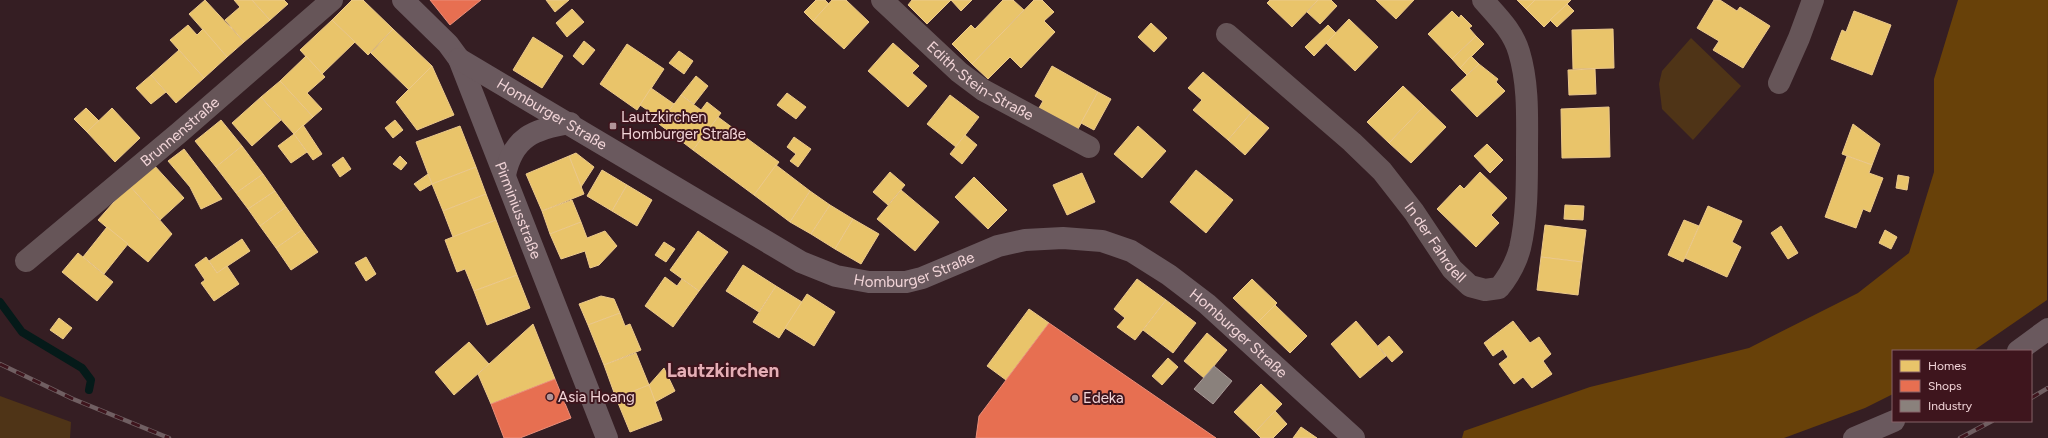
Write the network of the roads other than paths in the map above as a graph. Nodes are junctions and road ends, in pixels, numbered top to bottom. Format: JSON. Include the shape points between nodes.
{"nodes":[{"id":1,"x":332,"y":0,"type":"edge"},
{"id":2,"x":403,"y":0,"type":"edge"},
{"id":3,"x":882,"y":0,"type":"edge"},
{"id":4,"x":1483,"y":0,"type":"edge"},
{"id":5,"x":1813,"y":0,"type":"edge"},
{"id":6,"x":1227,"y":34,"type":"dead end"},
{"id":7,"x":459,"y":59,"type":"junction"},
{"id":8,"x":1779,"y":83,"type":"dead end"},
{"id":9,"x":570,"y":123,"type":"junction"},
{"id":10,"x":1089,"y":147,"type":"dead end"},
{"id":11,"x":505,"y":175,"type":"junction"},
{"id":12,"x":26,"y":261,"type":"dead end"},
{"id":13,"x":2048,"y":329,"type":"edge"},
{"id":14,"x":2019,"y":350,"type":"edge"},
{"id":15,"x":1892,"y":422,"type":"edge"},
{"id":16,"x":608,"y":438,"type":"edge"},
{"id":17,"x":1354,"y":438,"type":"edge"},
{"id":18,"x":1854,"y":438,"type":"edge"}],
"edges":[{"from":1,"to":12,"type":"street","name":"Brunnenstraße"},
{"from":2,"to":7,"type":"main road","name":"Pirminiusstraße","via":[[448,44]]},
{"from":3,"to":10,"type":"street","name":"Edith-Stein-Straße","via":[[959,72],[983,90]]},
{"from":4,"to":6,"type":"street","name":"In der Fahrdell","via":[[1510,31],[1519,51],[1525,77],[1527,116],[1525,215],[1520,248],[1510,274],[1499,288],[1485,290],[1470,286],[1452,269],[1414,212],[1382,171]]},
{"from":5,"to":8,"type":"street"},
{"from":7,"to":9,"type":"main road","name":"Homburger Straße"},
{"from":7,"to":11,"type":"main road","name":"Pirminiusstraße"},
{"from":9,"to":11,"type":"main road","via":[[549,127],[530,135],[517,146],[509,158]]},
{"from":9,"to":17,"type":"main road","name":"Homburger Straße","via":[[801,262],[836,276],[869,282],[906,282],[922,278],[998,246],[1024,240],[1064,238],[1102,241],[1131,251],[1169,275],[1207,304]]},
{"from":11,"to":16,"type":"main road","name":"Pirminiusstraße"},
{"from":13,"to":14,"type":"main road"},
{"from":15,"to":18,"type":"main road"}]}
